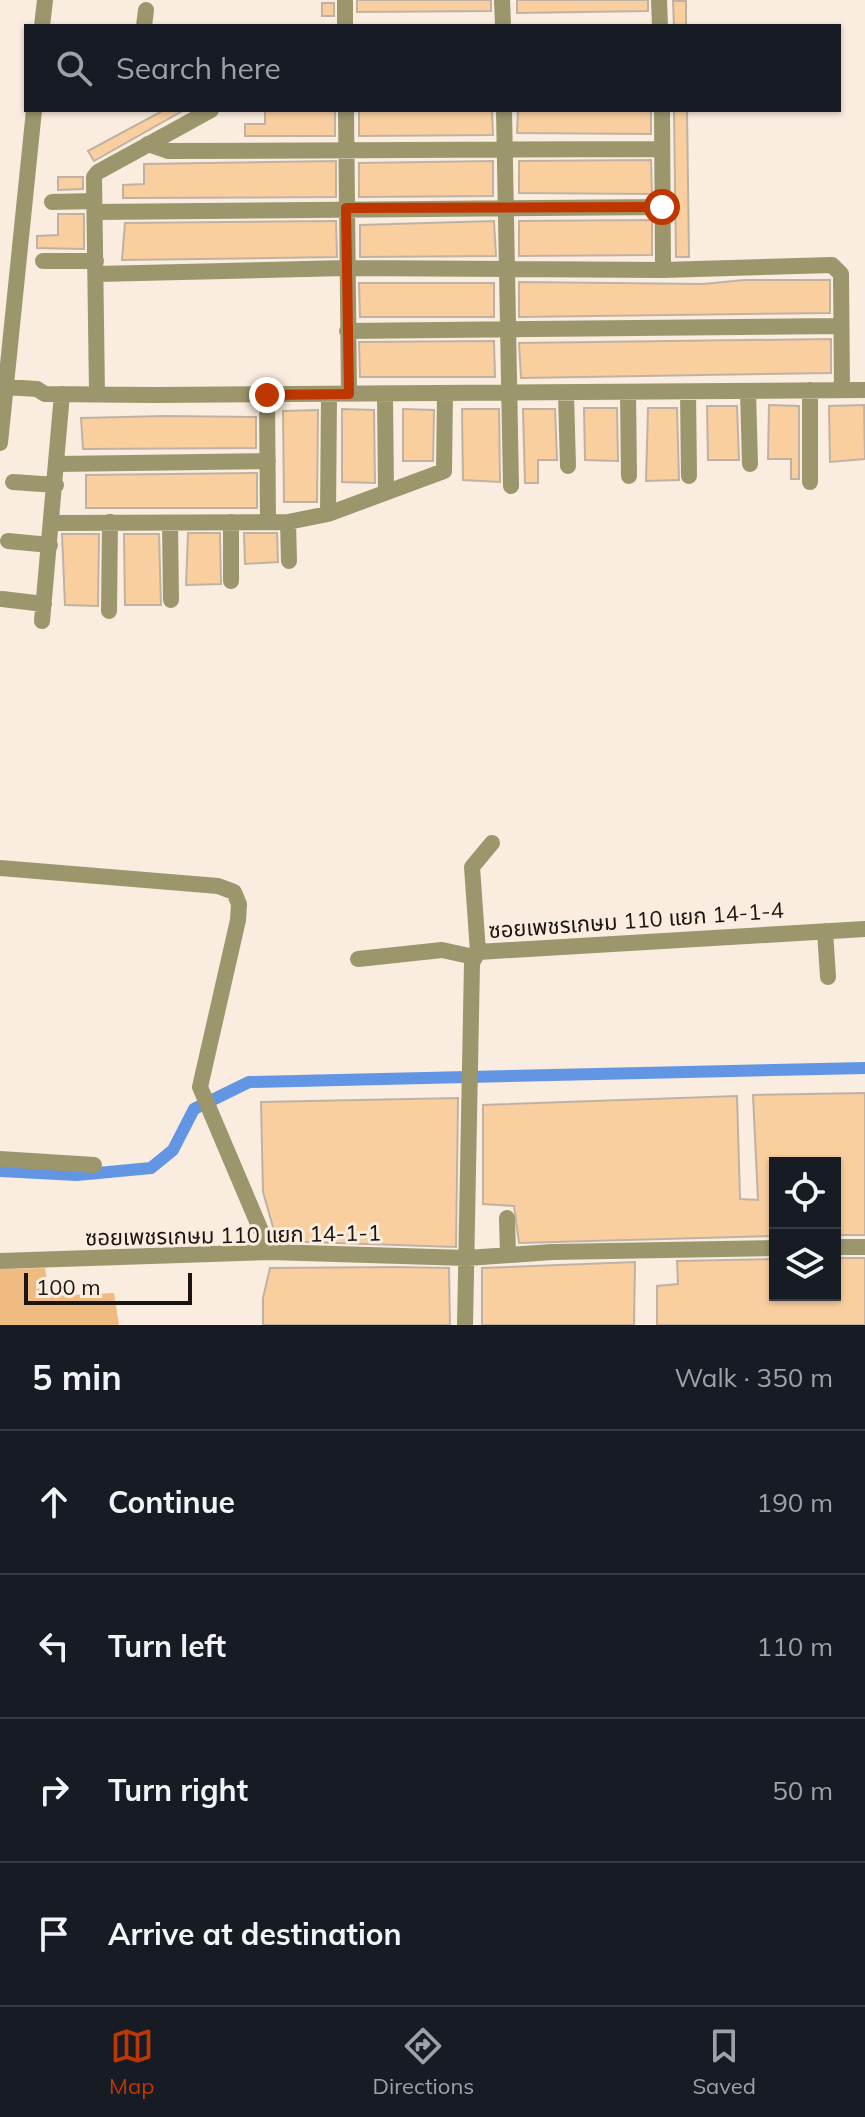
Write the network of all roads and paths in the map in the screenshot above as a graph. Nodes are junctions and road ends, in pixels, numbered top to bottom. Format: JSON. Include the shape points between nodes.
{"nodes":[{"id":1,"x":45,"y":0,"type":"edge"},
{"id":2,"x":345,"y":0,"type":"edge"},
{"id":3,"x":502,"y":0,"type":"edge"},
{"id":4,"x":659,"y":0,"type":"edge"},
{"id":5,"x":42,"y":24,"type":"edge"},
{"id":6,"x":345,"y":24,"type":"edge"},
{"id":7,"x":503,"y":24,"type":"edge"},
{"id":8,"x":660,"y":24,"type":"edge"},
{"id":9,"x":34,"y":112,"type":"edge"},
{"id":10,"x":207,"y":112,"type":"edge"},
{"id":11,"x":346,"y":112,"type":"edge"},
{"id":12,"x":504,"y":112,"type":"edge"},
{"id":13,"x":662,"y":112,"type":"edge"},
{"id":14,"x":148,"y":144,"type":"junction"},
{"id":15,"x":345,"y":147,"type":"junction"},
{"id":16,"x":504,"y":147,"type":"junction"},
{"id":17,"x":662,"y":149,"type":"junction"},
{"id":18,"x":52,"y":202,"type":"dead end"},
{"id":19,"x":94,"y":206,"type":"junction"},
{"id":20,"x":662,"y":207,"type":"junction"},
{"id":21,"x":346,"y":208,"type":"junction"},
{"id":22,"x":505,"y":208,"type":"junction"},
{"id":23,"x":43,"y":261,"type":"dead end"},
{"id":24,"x":96,"y":268,"type":"junction"},
{"id":25,"x":346,"y":268,"type":"junction"},
{"id":26,"x":505,"y":269,"type":"junction"},
{"id":27,"x":663,"y":270,"type":"junction"},
{"id":28,"x":841,"y":326,"type":"junction"},
{"id":29,"x":347,"y":331,"type":"junction"},
{"id":30,"x":507,"y":332,"type":"junction"},
{"id":31,"x":810,"y":390,"type":"junction"},
{"id":32,"x":842,"y":390,"type":"junction"},
{"id":33,"x":865,"y":390,"type":"edge"},
{"id":34,"x":748,"y":391,"type":"junction"},
{"id":35,"x":5,"y":392,"type":"junction"},
{"id":36,"x":688,"y":392,"type":"junction"},
{"id":37,"x":628,"y":393,"type":"junction"},
{"id":38,"x":54,"y":394,"type":"junction"},
{"id":39,"x":97,"y":394,"type":"junction"},
{"id":40,"x":349,"y":394,"type":"junction"},
{"id":41,"x":508,"y":394,"type":"junction"},
{"id":42,"x":566,"y":394,"type":"junction"},
{"id":43,"x":267,"y":395,"type":"junction"},
{"id":44,"x":329,"y":395,"type":"junction"},
{"id":45,"x":385,"y":395,"type":"junction"},
{"id":46,"x":445,"y":395,"type":"junction"},
{"id":47,"x":0,"y":443,"type":"edge"},
{"id":48,"x":268,"y":461,"type":"junction"},
{"id":49,"x":57,"y":464,"type":"junction"},
{"id":50,"x":750,"y":464,"type":"dead end"},
{"id":51,"x":568,"y":466,"type":"dead end"},
{"id":52,"x":629,"y":476,"type":"dead end"},
{"id":53,"x":689,"y":476,"type":"dead end"},
{"id":54,"x":13,"y":482,"type":"dead end"},
{"id":55,"x":810,"y":482,"type":"dead end"},
{"id":56,"x":56,"y":485,"type":"junction"},
{"id":57,"x":511,"y":486,"type":"dead end"},
{"id":58,"x":386,"y":492,"type":"junction"},
{"id":59,"x":328,"y":514,"type":"junction"},
{"id":60,"x":110,"y":522,"type":"junction"},
{"id":61,"x":231,"y":522,"type":"junction"},
{"id":62,"x":268,"y":522,"type":"junction"},
{"id":63,"x":288,"y":522,"type":"junction"},
{"id":64,"x":52,"y":523,"type":"junction"},
{"id":65,"x":170,"y":523,"type":"junction"},
{"id":66,"x":8,"y":541,"type":"dead end"},
{"id":67,"x":50,"y":545,"type":"junction"},
{"id":68,"x":289,"y":561,"type":"dead end"},
{"id":69,"x":231,"y":581,"type":"dead end"},
{"id":70,"x":2,"y":599,"type":"dead end"},
{"id":71,"x":171,"y":600,"type":"dead end"},
{"id":72,"x":109,"y":611,"type":"dead end"},
{"id":73,"x":492,"y":843,"type":"dead end"},
{"id":74,"x":0,"y":868,"type":"edge"},
{"id":75,"x":865,"y":929,"type":"edge"},
{"id":76,"x":825,"y":931,"type":"junction"},
{"id":77,"x":476,"y":954,"type":"junction"},
{"id":78,"x":358,"y":959,"type":"dead end"},
{"id":79,"x":828,"y":977,"type":"dead end"},
{"id":80,"x":0,"y":1159,"type":"edge"},
{"id":81,"x":94,"y":1165,"type":"dead end"},
{"id":82,"x":507,"y":1218,"type":"dead end"},
{"id":83,"x":841,"y":1247,"type":"edge"},
{"id":84,"x":865,"y":1247,"type":"edge"},
{"id":85,"x":769,"y":1248,"type":"edge"},
{"id":86,"x":270,"y":1252,"type":"junction"},
{"id":87,"x":508,"y":1255,"type":"junction"},
{"id":88,"x":467,"y":1258,"type":"junction"},
{"id":89,"x":0,"y":1261,"type":"edge"},
{"id":90,"x":465,"y":1325,"type":"edge"}],
"edges":[{"from":1,"to":5,"type":"street"},
{"from":2,"to":6,"type":"street"},
{"from":3,"to":7,"type":"street"},
{"from":4,"to":8,"type":"street"},
{"from":9,"to":35,"type":"street"},
{"from":10,"to":14,"type":"street"},
{"from":11,"to":15,"type":"street"},
{"from":12,"to":16,"type":"street"},
{"from":13,"to":17,"type":"street"},
{"from":14,"to":15,"type":"street","via":[[168,151]]},
{"from":14,"to":19,"type":"street","via":[[98,172]]},
{"from":15,"to":16,"type":"street"},
{"from":15,"to":21,"type":"street"},
{"from":16,"to":17,"type":"street"},
{"from":16,"to":22,"type":"street"},
{"from":17,"to":20,"type":"street"},
{"from":18,"to":19,"type":"street"},
{"from":19,"to":21,"type":"street"},
{"from":19,"to":24,"type":"street"},
{"from":20,"to":22,"type":"street"},
{"from":20,"to":27,"type":"street"},
{"from":21,"to":22,"type":"street"},
{"from":21,"to":25,"type":"street"},
{"from":22,"to":26,"type":"street"},
{"from":23,"to":24,"type":"street"},
{"from":24,"to":25,"type":"street"},
{"from":24,"to":39,"type":"street"},
{"from":25,"to":26,"type":"street"},
{"from":25,"to":29,"type":"street"},
{"from":26,"to":27,"type":"street"},
{"from":26,"to":30,"type":"street"},
{"from":27,"to":28,"type":"street","via":[[832,265],[841,274]]},
{"from":28,"to":30,"type":"street"},
{"from":28,"to":32,"type":"street"},
{"from":29,"to":30,"type":"street"},
{"from":29,"to":40,"type":"street"},
{"from":30,"to":41,"type":"street"},
{"from":31,"to":32,"type":"street"},
{"from":31,"to":34,"type":"street"},
{"from":31,"to":55,"type":"street"},
{"from":32,"to":33,"type":"street"},
{"from":34,"to":36,"type":"street"},
{"from":34,"to":50,"type":"street"},
{"from":35,"to":38,"type":"street","via":[[37,389]]},
{"from":35,"to":47,"type":"street"},
{"from":36,"to":37,"type":"street"},
{"from":36,"to":53,"type":"street"},
{"from":37,"to":42,"type":"street"},
{"from":37,"to":52,"type":"street"},
{"from":38,"to":39,"type":"street"},
{"from":38,"to":49,"type":"street"},
{"from":39,"to":43,"type":"street"},
{"from":40,"to":44,"type":"street"},
{"from":40,"to":45,"type":"street"},
{"from":41,"to":42,"type":"street"},
{"from":41,"to":46,"type":"street"},
{"from":41,"to":57,"type":"street"},
{"from":42,"to":51,"type":"street"},
{"from":43,"to":44,"type":"street"},
{"from":43,"to":48,"type":"street"},
{"from":44,"to":59,"type":"street"},
{"from":45,"to":46,"type":"street"},
{"from":45,"to":58,"type":"street"},
{"from":46,"to":58,"type":"street","via":[[444,471]]},
{"from":48,"to":49,"type":"street"},
{"from":48,"to":62,"type":"street"},
{"from":49,"to":56,"type":"street"},
{"from":54,"to":56,"type":"street"},
{"from":56,"to":64,"type":"street"},
{"from":58,"to":59,"type":"street"},
{"from":59,"to":63,"type":"street"},
{"from":60,"to":64,"type":"street"},
{"from":60,"to":65,"type":"street"},
{"from":60,"to":72,"type":"street"},
{"from":61,"to":62,"type":"street"},
{"from":61,"to":65,"type":"street"},
{"from":61,"to":69,"type":"street"},
{"from":62,"to":63,"type":"street"},
{"from":63,"to":68,"type":"street"},
{"from":64,"to":67,"type":"street"},
{"from":65,"to":71,"type":"street"},
{"from":66,"to":67,"type":"street"},
{"from":67,"to":70,"type":"street","via":[[43,612]]},
{"from":73,"to":77,"type":"street","via":[[472,867]]},
{"from":74,"to":86,"type":"street","via":[[218,886],[234,892],[238,920],[200,1087]]},
{"from":75,"to":76,"type":"street","name":"ซอยเพชรเกษม 110 แยก 14-1-4"},
{"from":76,"to":77,"type":"street","name":"ซอยเพชรเกษม 110 แยก 14-1-4"},
{"from":76,"to":79,"type":"street"},
{"from":77,"to":78,"type":"street","via":[[442,950]]},
{"from":77,"to":88,"type":"street","name":"ซอยเพชรเกษม 110 แยก 14-1-4"},
{"from":80,"to":81,"type":"street"},
{"from":82,"to":87,"type":"street"},
{"from":83,"to":84,"type":"street"},
{"from":85,"to":87,"type":"street","name":"ซอยเพชรเกษม 110 แยก 14-1-1"},
{"from":86,"to":88,"type":"street","name":"ซอยเพชรเกษม 110 แยก 14-1-1"},
{"from":86,"to":89,"type":"street","name":"ซอยเพชรเกษม 110 แยก 14-1-1"},
{"from":87,"to":88,"type":"street","name":"ซอยเพชรเกษม 110 แยก 14-1-1"},
{"from":88,"to":90,"type":"street","name":"ซอยเพชรเกษม 110 แยก 14-1-4"}]}
